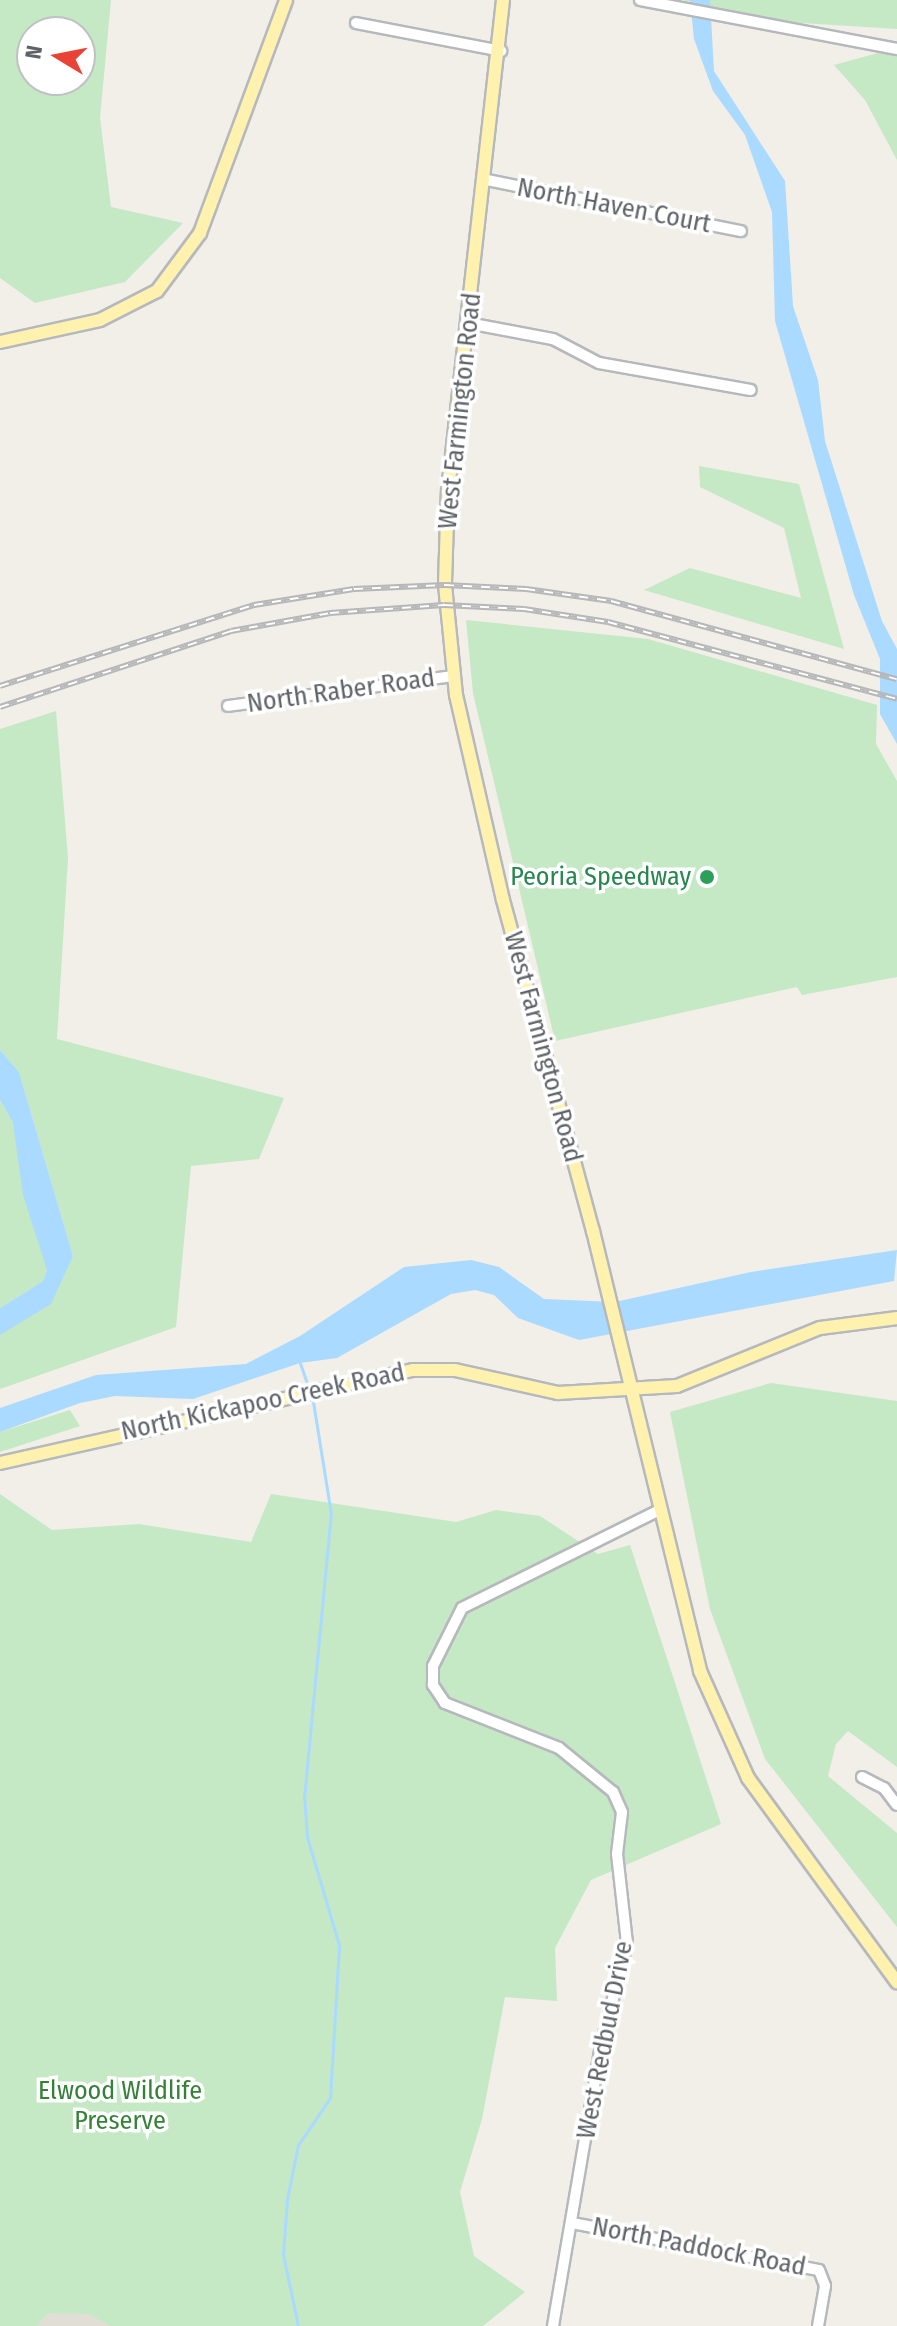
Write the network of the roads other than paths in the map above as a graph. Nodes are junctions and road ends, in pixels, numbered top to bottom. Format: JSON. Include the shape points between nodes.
{"nodes":[{"id":1,"x":286,"y":0,"type":"edge"},
{"id":2,"x":503,"y":0,"type":"edge"},
{"id":3,"x":640,"y":0,"type":"edge"},
{"id":4,"x":356,"y":23,"type":"dead end"},
{"id":5,"x":897,"y":49,"type":"edge"},
{"id":6,"x":501,"y":51,"type":"junction"},
{"id":7,"x":487,"y":180,"type":"junction"},
{"id":8,"x":741,"y":231,"type":"dead end"},
{"id":9,"x":468,"y":323,"type":"junction"},
{"id":10,"x":0,"y":342,"type":"edge"},
{"id":11,"x":751,"y":390,"type":"dead end"},
{"id":12,"x":454,"y":676,"type":"junction"},
{"id":13,"x":228,"y":706,"type":"dead end"},
{"id":14,"x":897,"y":1318,"type":"edge"},
{"id":15,"x":631,"y":1392,"type":"junction"},
{"id":16,"x":0,"y":1463,"type":"edge"},
{"id":17,"x":659,"y":1510,"type":"junction"},
{"id":18,"x":862,"y":1777,"type":"dead end"},
{"id":19,"x":897,"y":1805,"type":"edge"},
{"id":20,"x":897,"y":1982,"type":"edge"},
{"id":21,"x":572,"y":2223,"type":"junction"},
{"id":22,"x":553,"y":2326,"type":"edge"},
{"id":23,"x":818,"y":2326,"type":"edge"}],
"edges":[{"from":1,"to":10,"type":"main road","via":[[200,233],[157,291],[100,320]]},
{"from":2,"to":6,"type":"main road","name":"West Farmington Road"},
{"from":3,"to":5,"type":"street"},
{"from":4,"to":6,"type":"street"},
{"from":6,"to":7,"type":"main road","name":"West Farmington Road"},
{"from":7,"to":8,"type":"street","name":"North Haven Court"},
{"from":7,"to":9,"type":"main road","name":"West Farmington Road"},
{"from":9,"to":11,"type":"street","via":[[553,339],[599,363]]},
{"from":9,"to":12,"type":"main road","name":"West Farmington Road","via":[[446,511],[445,585]]},
{"from":12,"to":13,"type":"street","name":"North Raber Road"},
{"from":12,"to":15,"type":"main road","name":"West Farmington Road","via":[[503,900]]},
{"from":14,"to":15,"type":"main road","name":"North Kickapoo Creek Road","via":[[820,1328],[704,1379]]},
{"from":15,"to":16,"type":"main road","name":"North Kickapoo Creek Road","via":[[558,1393],[435,1369],[393,1372]]},
{"from":15,"to":17,"type":"main road","name":"West Farmington Road"},
{"from":17,"to":20,"type":"main road","name":"West Farmington Road","via":[[695,1657],[731,1747],[761,1798]]},
{"from":17,"to":21,"type":"street","name":"West Redbud Drive","via":[[462,1608],[433,1666],[433,1685],[445,1703],[559,1748],[613,1792],[622,1812],[617,1854],[627,1943],[601,2046]]},
{"from":18,"to":19,"type":"street","via":[[884,1788]]},
{"from":21,"to":22,"type":"street","name":"West Redbud Drive"},
{"from":21,"to":23,"type":"street","name":"North Paddock Road","via":[[816,2269],[823,2276]]}]}
